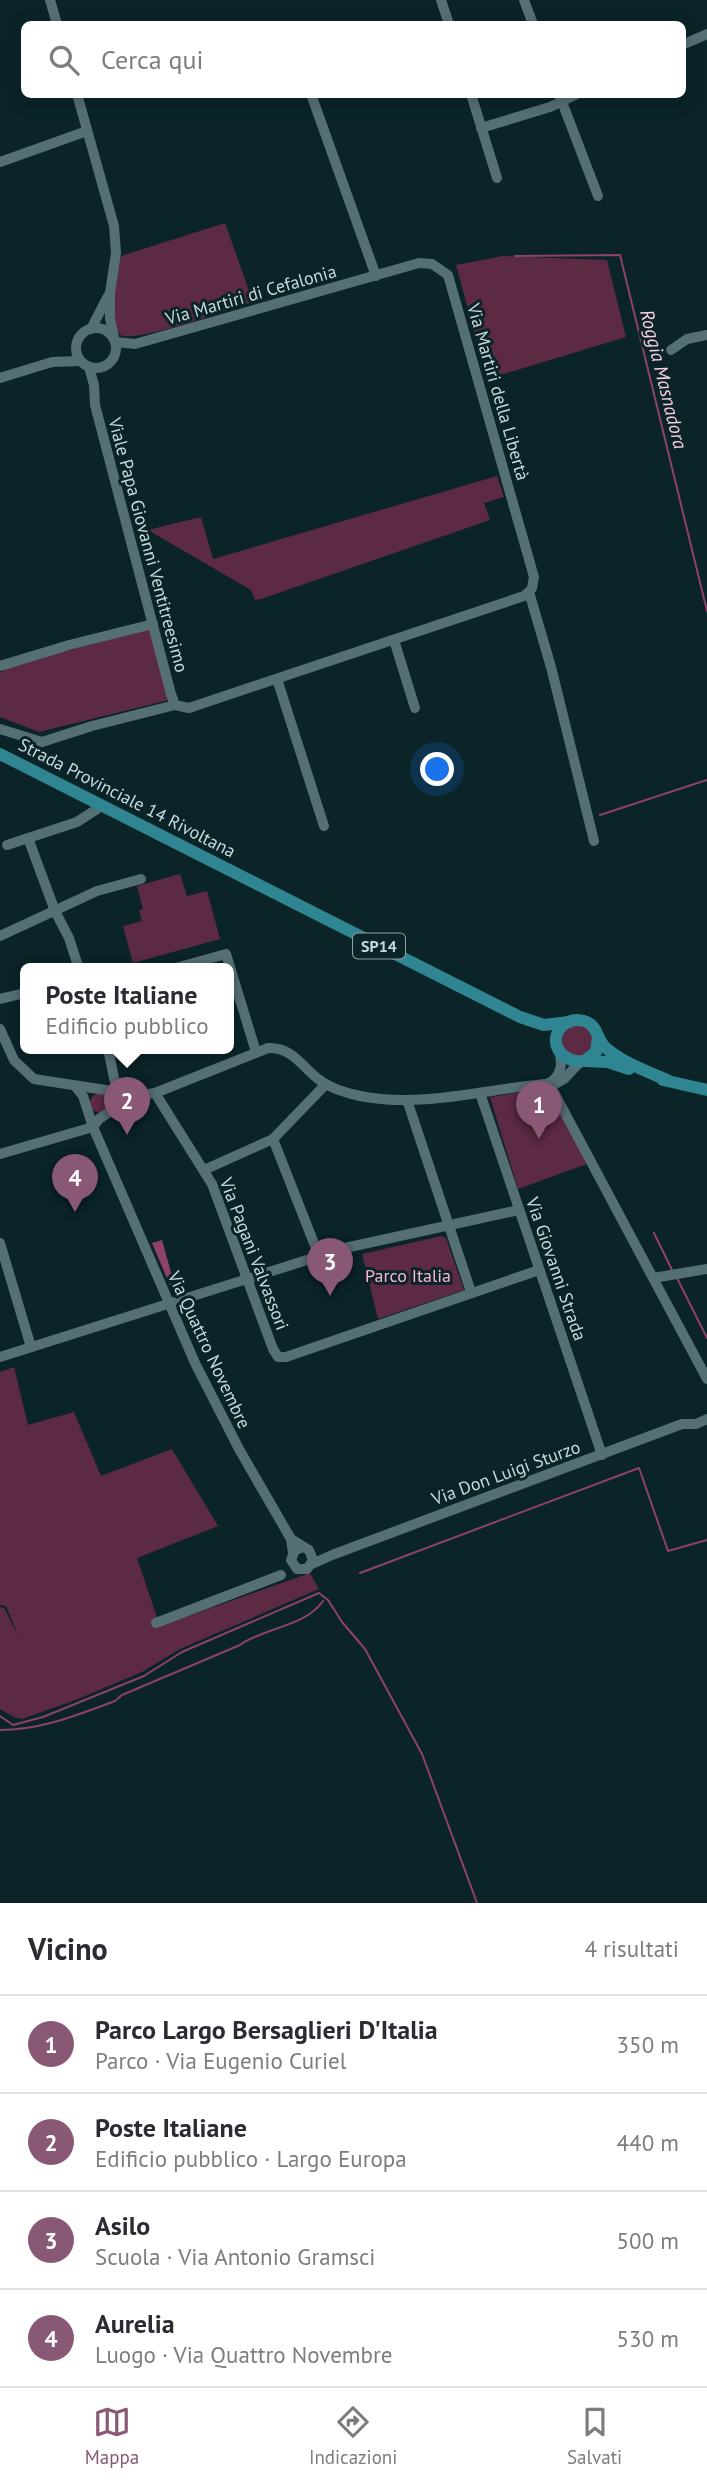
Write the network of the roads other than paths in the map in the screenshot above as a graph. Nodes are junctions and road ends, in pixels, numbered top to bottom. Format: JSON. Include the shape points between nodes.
{"nodes":[{"id":1,"x":50,"y":0,"type":"edge"},
{"id":2,"x":441,"y":0,"type":"edge"},
{"id":3,"x":524,"y":0,"type":"edge"},
{"id":4,"x":56,"y":21,"type":"edge"},
{"id":5,"x":448,"y":21,"type":"edge"},
{"id":6,"x":532,"y":21,"type":"edge"},
{"id":7,"x":707,"y":34,"type":"edge"},
{"id":8,"x":686,"y":43,"type":"edge"},
{"id":9,"x":78,"y":98,"type":"edge"},
{"id":10,"x":312,"y":98,"type":"edge"},
{"id":11,"x":472,"y":98,"type":"edge"},
{"id":12,"x":560,"y":98,"type":"edge"},
{"id":13,"x":481,"y":128,"type":"junction"},
{"id":14,"x":87,"y":131,"type":"junction"},
{"id":15,"x":0,"y":162,"type":"edge"},
{"id":16,"x":497,"y":178,"type":"dead end"},
{"id":17,"x":598,"y":196,"type":"dead end"},
{"id":18,"x":376,"y":276,"type":"junction"},
{"id":19,"x":110,"y":293,"type":"junction"},
{"id":20,"x":91,"y":329,"type":"junction"},
{"id":21,"x":707,"y":335,"type":"edge"},
{"id":22,"x":115,"y":340,"type":"junction"},
{"id":23,"x":77,"y":341,"type":"junction"},
{"id":24,"x":135,"y":344,"type":"junction"},
{"id":25,"x":671,"y":350,"type":"dead end"},
{"id":26,"x":52,"y":362,"type":"junction"},
{"id":27,"x":110,"y":363,"type":"junction"},
{"id":28,"x":84,"y":364,"type":"junction"},
{"id":29,"x":0,"y":378,"type":"edge"},
{"id":30,"x":94,"y":385,"type":"junction"},
{"id":31,"x":529,"y":592,"type":"junction"},
{"id":32,"x":153,"y":624,"type":"junction"},
{"id":33,"x":394,"y":640,"type":"junction"},
{"id":34,"x":0,"y":666,"type":"edge"},
{"id":35,"x":277,"y":679,"type":"junction"},
{"id":36,"x":177,"y":707,"type":"junction"},
{"id":37,"x":415,"y":708,"type":"dead end"},
{"id":38,"x":0,"y":729,"type":"edge"},
{"id":39,"x":0,"y":754,"type":"edge"},
{"id":40,"x":0,"y":761,"type":"edge"},
{"id":41,"x":97,"y":808,"type":"junction"},
{"id":42,"x":324,"y":827,"type":"dead end"},
{"id":43,"x":28,"y":838,"type":"junction"},
{"id":44,"x":594,"y":841,"type":"dead end"},
{"id":45,"x":7,"y":845,"type":"dead end"},
{"id":46,"x":238,"y":874,"type":"junction"},
{"id":47,"x":141,"y":879,"type":"dead end"},
{"id":48,"x":55,"y":911,"type":"junction"},
{"id":49,"x":0,"y":936,"type":"edge"},
{"id":50,"x":77,"y":963,"type":"edge"},
{"id":51,"x":194,"y":963,"type":"edge"},
{"id":52,"x":229,"y":963,"type":"edge"},
{"id":53,"x":234,"y":980,"type":"edge"},
{"id":54,"x":20,"y":994,"type":"edge"},
{"id":55,"x":0,"y":999,"type":"edge"},
{"id":56,"x":520,"y":1017,"type":"junction"},
{"id":57,"x":569,"y":1021,"type":"junction"},
{"id":58,"x":0,"y":1029,"type":"edge"},
{"id":59,"x":598,"y":1036,"type":"junction"},
{"id":60,"x":558,"y":1050,"type":"junction"},
{"id":61,"x":256,"y":1052,"type":"junction"},
{"id":62,"x":108,"y":1054,"type":"edge"},
{"id":63,"x":583,"y":1061,"type":"junction"},
{"id":64,"x":669,"y":1081,"type":"junction"},
{"id":65,"x":549,"y":1083,"type":"junction"},
{"id":66,"x":326,"y":1084,"type":"junction"},
{"id":67,"x":75,"y":1086,"type":"junction"},
{"id":68,"x":107,"y":1090,"type":"junction"},
{"id":69,"x":707,"y":1090,"type":"edge"},
{"id":70,"x":155,"y":1093,"type":"junction"},
{"id":71,"x":480,"y":1093,"type":"junction"},
{"id":72,"x":142,"y":1095,"type":"junction"},
{"id":73,"x":407,"y":1100,"type":"junction"},
{"id":74,"x":87,"y":1109,"type":"junction"},
{"id":75,"x":115,"y":1109,"type":"junction"},
{"id":76,"x":103,"y":1117,"type":"junction"},
{"id":77,"x":93,"y":1127,"type":"junction"},
{"id":78,"x":274,"y":1139,"type":"junction"},
{"id":79,"x":0,"y":1154,"type":"edge"},
{"id":80,"x":204,"y":1170,"type":"junction"},
{"id":81,"x":519,"y":1210,"type":"junction"},
{"id":82,"x":449,"y":1226,"type":"junction"},
{"id":83,"x":0,"y":1243,"type":"edge"},
{"id":84,"x":318,"y":1256,"type":"junction"},
{"id":85,"x":707,"y":1269,"type":"edge"},
{"id":86,"x":540,"y":1270,"type":"junction"},
{"id":87,"x":653,"y":1278,"type":"junction"},
{"id":88,"x":247,"y":1279,"type":"junction"},
{"id":89,"x":471,"y":1293,"type":"junction"},
{"id":90,"x":169,"y":1305,"type":"junction"},
{"id":91,"x":31,"y":1347,"type":"junction"},
{"id":92,"x":0,"y":1357,"type":"edge"},
{"id":93,"x":707,"y":1379,"type":"edge"},
{"id":94,"x":707,"y":1419,"type":"edge"},
{"id":95,"x":602,"y":1455,"type":"junction"},
{"id":96,"x":302,"y":1555,"type":"junction"},
{"id":97,"x":297,"y":1569,"type":"junction"},
{"id":98,"x":281,"y":1575,"type":"junction"},
{"id":99,"x":156,"y":1623,"type":"dead end"}],
"edges":[{"from":1,"to":4,"type":"street"},
{"from":2,"to":5,"type":"street"},
{"from":3,"to":6,"type":"street"},
{"from":7,"to":8,"type":"street"},
{"from":9,"to":14,"type":"street"},
{"from":10,"to":18,"type":"street"},
{"from":11,"to":13,"type":"street"},
{"from":12,"to":13,"type":"street"},
{"from":12,"to":17,"type":"street"},
{"from":13,"to":16,"type":"street"},
{"from":14,"to":15,"type":"street"},
{"from":14,"to":19,"type":"street","via":[[114,226]]},
{"from":18,"to":24,"type":"street","name":"Via Martiri di Cefalonia"},
{"from":18,"to":31,"type":"street","name":"Via Martiri della Libertà","via":[[425,263],[448,275],[534,577]]},
{"from":19,"to":20,"type":"street"},
{"from":19,"to":22,"type":"street"},
{"from":20,"to":22,"type":"street","via":[[104,329]]},
{"from":20,"to":23,"type":"street"},
{"from":21,"to":25,"type":"street","via":[[687,339]]},
{"from":22,"to":24,"type":"street","name":"Via Martiri di Cefalonia"},
{"from":22,"to":27,"type":"street","via":[[117,349]]},
{"from":23,"to":26,"type":"street"},
{"from":23,"to":28,"type":"street","via":[[76,352]]},
{"from":24,"to":27,"type":"street","name":"Via Martiri di Cefalonia"},
{"from":26,"to":28,"type":"street"},
{"from":26,"to":29,"type":"street"},
{"from":27,"to":28,"type":"street","via":[[99,369]]},
{"from":27,"to":30,"type":"street"},
{"from":28,"to":30,"type":"street","name":"Viale Papa Giovanni Ventitreesimo"},
{"from":30,"to":32,"type":"street","name":"Viale Papa Giovanni Ventitreesimo","via":[[94,405]]},
{"from":31,"to":33,"type":"street"},
{"from":31,"to":44,"type":"street","name":"Via Martiri della Libertà"},
{"from":32,"to":34,"type":"street"},
{"from":32,"to":36,"type":"street","name":"Viale Papa Giovanni Ventitreesimo"},
{"from":33,"to":35,"type":"street"},
{"from":33,"to":37,"type":"street"},
{"from":35,"to":36,"type":"street","via":[[189,709]]},
{"from":35,"to":42,"type":"street"},
{"from":36,"to":38,"type":"street","via":[[43,742]]},
{"from":39,"to":46,"type":"main road","name":"Strada Provinciale 14 Rivoltana","number":"SP14"},
{"from":40,"to":41,"type":"main road","name":"Strada Provinciale 14 Rivoltana","number":"SP14"},
{"from":41,"to":43,"type":"street","via":[[77,822]]},
{"from":41,"to":46,"type":"main road","name":"Strada Provinciale 14 Rivoltana","number":"SP14"},
{"from":43,"to":45,"type":"street"},
{"from":43,"to":48,"type":"street"},
{"from":46,"to":56,"type":"main road","name":"Strada Provinciale 14 Rivoltana","number":"SP14"},
{"from":47,"to":48,"type":"street","via":[[100,890]]},
{"from":48,"to":49,"type":"street"},
{"from":48,"to":50,"type":"street"},
{"from":51,"to":52,"type":"street","via":[[226,954]]},
{"from":53,"to":61,"type":"street"},
{"from":54,"to":55,"type":"street"},
{"from":56,"to":57,"type":"main road","name":"Strada Provinciale 14 Rivoltana","number":"SP14","via":[[544,1025]]},
{"from":56,"to":60,"type":"main road","name":"Strada Provinciale 14 Rivoltana","number":"SP14"},
{"from":57,"to":59,"type":"main road","name":"Strada Provinciale 14 Rivoltana","number":"SP14","via":[[586,1021]]},
{"from":57,"to":60,"type":"main road","via":[[558,1033]]},
{"from":58,"to":67,"type":"street","via":[[14,1060],[29,1076]]},
{"from":59,"to":63,"type":"main road","via":[[596,1051]]},
{"from":59,"to":64,"type":"main road","name":"Strada Provinciale 14 Rivoltana","number":"SP14","via":[[611,1052]]},
{"from":60,"to":63,"type":"main road","name":"Strada Provinciale 14 Rivoltana","number":"SP14","via":[[568,1060]]},
{"from":60,"to":65,"type":"street","via":[[561,1069]]},
{"from":61,"to":66,"type":"street","via":[[271,1048],[288,1051]]},
{"from":61,"to":70,"type":"street"},
{"from":62,"to":68,"type":"street"},
{"from":63,"to":64,"type":"main road","name":"Strada Provinciale 14 Rivoltana","number":"SP14","via":[[608,1062]]},
{"from":63,"to":65,"type":"street","via":[[563,1080]]},
{"from":64,"to":69,"type":"main road","name":"Strada Provinciale 14 Rivoltana","number":"SP14"},
{"from":65,"to":71,"type":"street"},
{"from":65,"to":87,"type":"street"},
{"from":66,"to":73,"type":"street","via":[[361,1096]]},
{"from":66,"to":78,"type":"street"},
{"from":67,"to":68,"type":"street"},
{"from":67,"to":74,"type":"street","name":"Via Quattro Novembre"},
{"from":68,"to":72,"type":"street"},
{"from":68,"to":74,"type":"street","via":[[88,1093]]},
{"from":68,"to":75,"type":"street"},
{"from":70,"to":72,"type":"street"},
{"from":70,"to":80,"type":"street","name":"Via Pagani Valvassori"},
{"from":71,"to":73,"type":"street"},
{"from":71,"to":81,"type":"street","name":"Via Giovanni Strada"},
{"from":72,"to":75,"type":"street"},
{"from":73,"to":82,"type":"street"},
{"from":74,"to":76,"type":"street","via":[[93,1117]]},
{"from":74,"to":77,"type":"street","name":"Via Quattro Novembre"},
{"from":75,"to":76,"type":"street"},
{"from":76,"to":77,"type":"street"},
{"from":77,"to":79,"type":"street"},
{"from":77,"to":90,"type":"street","name":"Via Quattro Novembre"},
{"from":78,"to":80,"type":"street"},
{"from":78,"to":84,"type":"street"},
{"from":80,"to":88,"type":"street","name":"Via Pagani Valvassori"},
{"from":81,"to":82,"type":"street"},
{"from":81,"to":86,"type":"street","name":"Via Giovanni Strada"},
{"from":82,"to":84,"type":"street"},
{"from":82,"to":89,"type":"street"},
{"from":83,"to":91,"type":"street"},
{"from":84,"to":88,"type":"street"},
{"from":85,"to":87,"type":"street"},
{"from":86,"to":89,"type":"street"},
{"from":86,"to":95,"type":"street","name":"Via Giovanni Strada"},
{"from":87,"to":93,"type":"street"},
{"from":88,"to":89,"type":"street","name":"Via Pagani Valvassori","via":[[273,1349],[284,1358]]},
{"from":88,"to":90,"type":"street"},
{"from":90,"to":91,"type":"street"},
{"from":90,"to":96,"type":"street","name":"Via Quattro Novembre","via":[[217,1407]]},
{"from":91,"to":92,"type":"street"},
{"from":94,"to":95,"type":"street","name":"Via Don Luigi Sturzo"},
{"from":95,"to":96,"type":"street","name":"Via Don Luigi Sturzo","via":[[332,1555]]},
{"from":96,"to":97,"type":"street"},
{"from":96,"to":97,"type":"street","name":"Via Don Luigi Sturzo","via":[[307,1569]]},
{"from":96,"to":98,"type":"street"},
{"from":97,"to":98,"type":"street","name":"Via Don Luigi Sturzo"},
{"from":98,"to":99,"type":"street","name":"Via Don Luigi Sturzo"}]}
